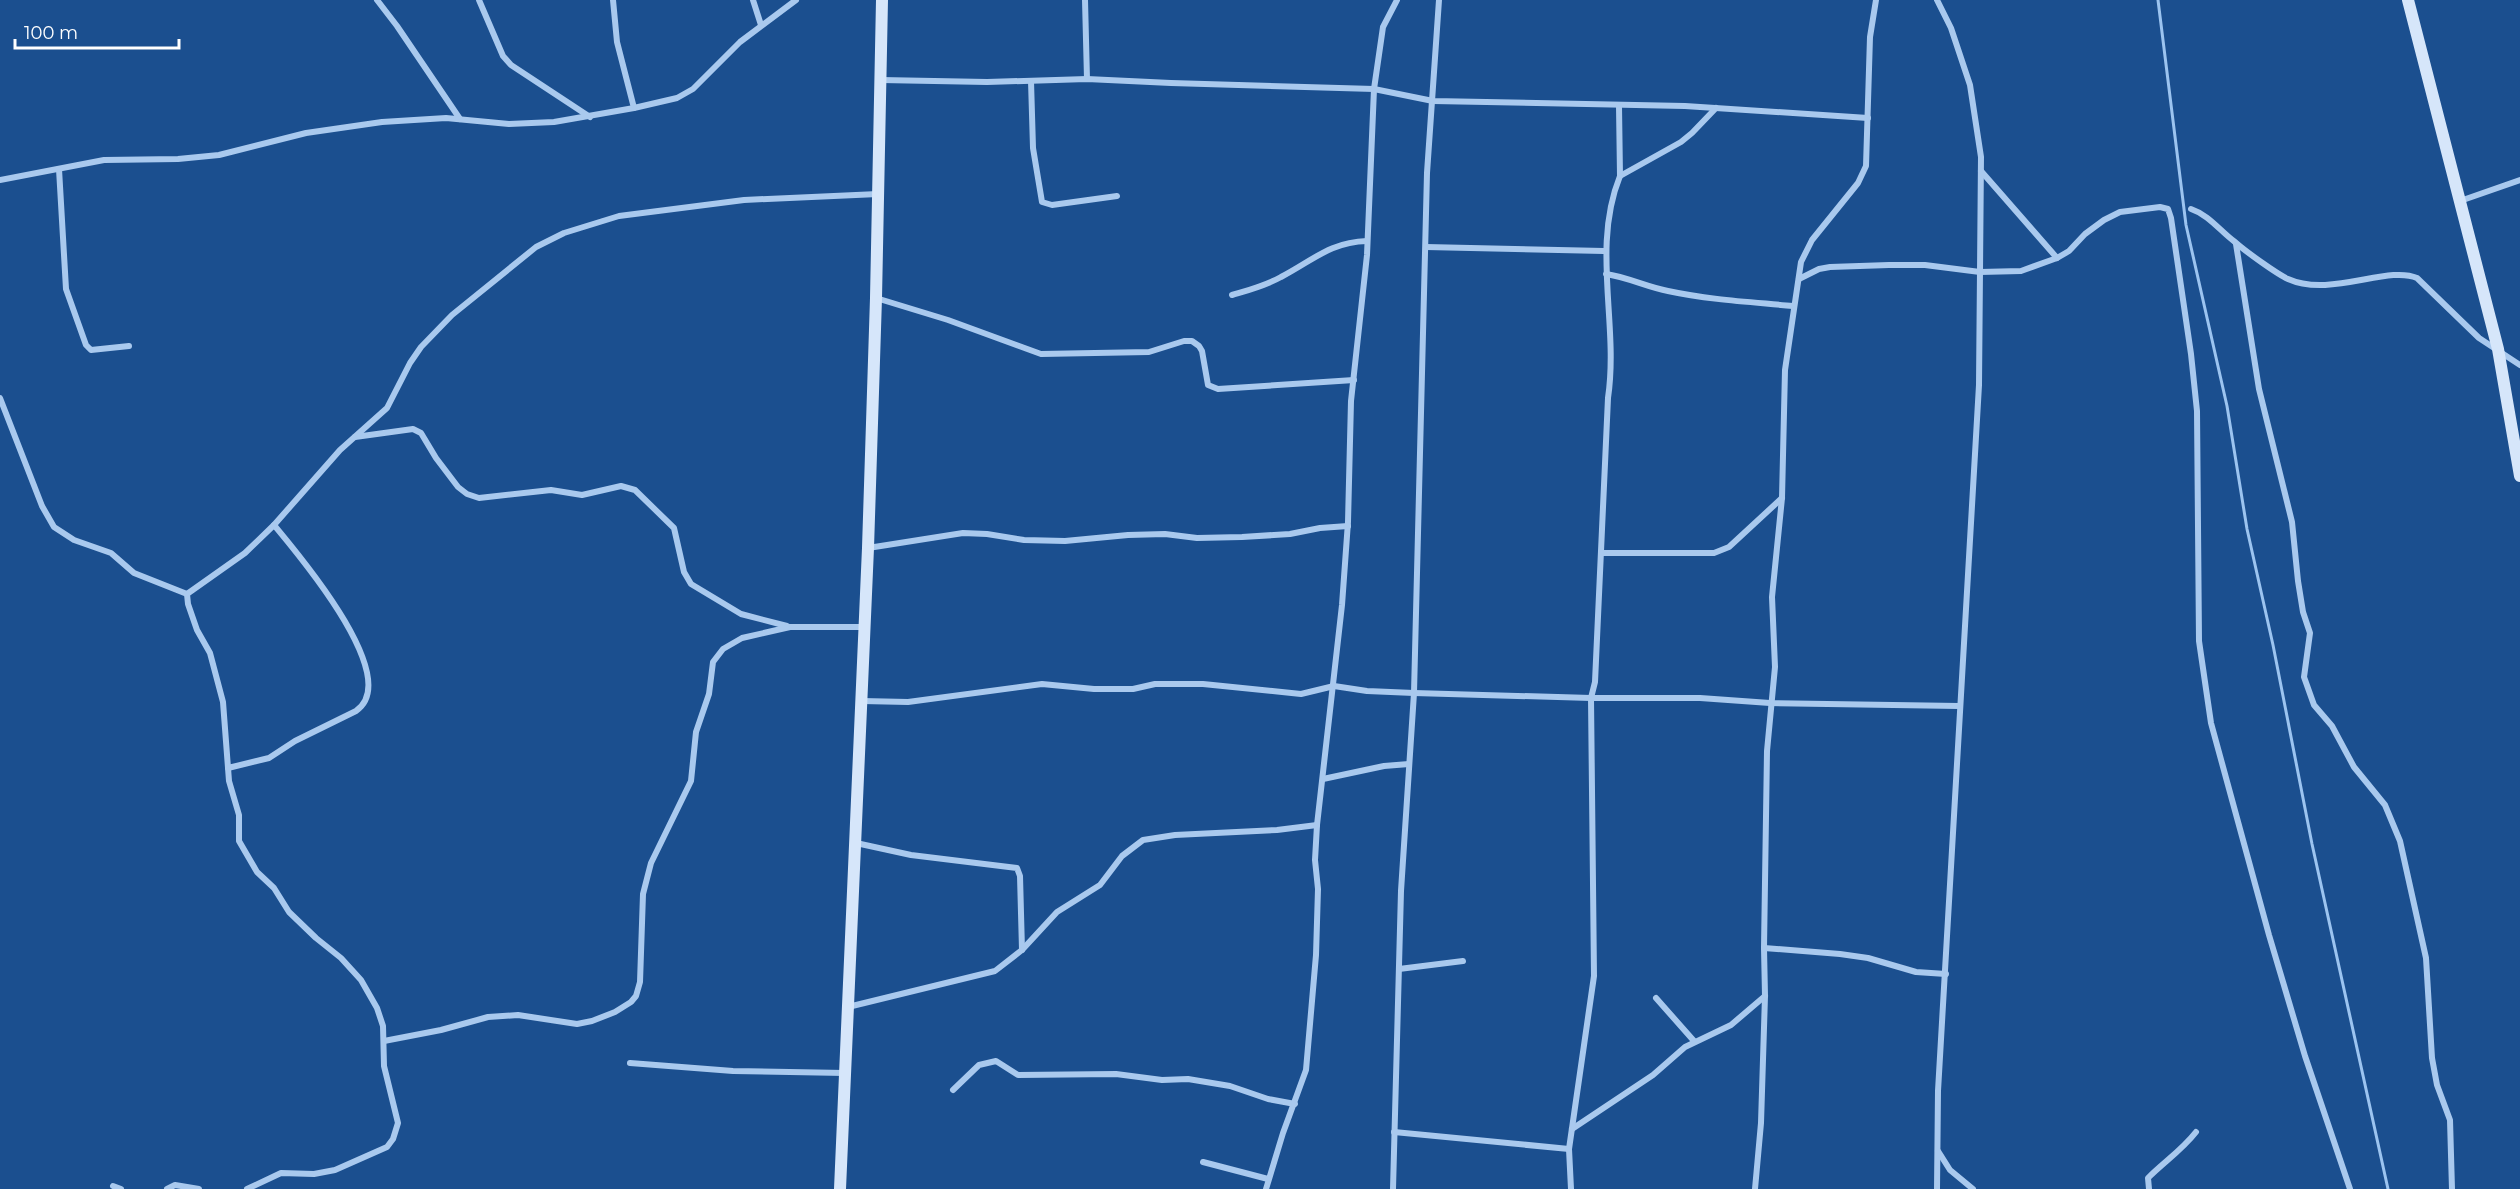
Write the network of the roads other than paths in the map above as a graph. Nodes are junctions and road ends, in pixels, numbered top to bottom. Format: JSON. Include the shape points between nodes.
{"nodes":[{"id":1,"x":376,"y":0,"type":"edge"},
{"id":2,"x":479,"y":0,"type":"edge"},
{"id":3,"x":613,"y":0,"type":"edge"},
{"id":4,"x":753,"y":0,"type":"edge"},
{"id":5,"x":796,"y":0,"type":"edge"},
{"id":6,"x":882,"y":0,"type":"edge"},
{"id":7,"x":1085,"y":0,"type":"edge"},
{"id":8,"x":1397,"y":0,"type":"edge"},
{"id":9,"x":1439,"y":0,"type":"edge"},
{"id":10,"x":1876,"y":0,"type":"edge"},
{"id":11,"x":1937,"y":0,"type":"edge"},
{"id":12,"x":2408,"y":0,"type":"edge"},
{"id":13,"x":761,"y":25,"type":"junction"},
{"id":14,"x":1087,"y":79,"type":"junction"},
{"id":15,"x":879,"y":80,"type":"junction"},
{"id":16,"x":1031,"y":81,"type":"junction"},
{"id":17,"x":1374,"y":89,"type":"junction"},
{"id":18,"x":1433,"y":101,"type":"junction"},
{"id":19,"x":1620,"y":106,"type":"junction"},
{"id":20,"x":634,"y":108,"type":"junction"},
{"id":21,"x":1716,"y":108,"type":"junction"},
{"id":22,"x":590,"y":117,"type":"junction"},
{"id":23,"x":460,"y":118,"type":"junction"},
{"id":24,"x":1868,"y":118,"type":"junction"},
{"id":25,"x":58,"y":169,"type":"junction"},
{"id":26,"x":1981,"y":171,"type":"junction"},
{"id":27,"x":1620,"y":176,"type":"junction"},
{"id":28,"x":0,"y":179,"type":"edge"},
{"id":29,"x":2520,"y":180,"type":"edge"},
{"id":30,"x":878,"y":194,"type":"junction"},
{"id":31,"x":1117,"y":196,"type":"dead end"},
{"id":32,"x":2460,"y":201,"type":"junction"},
{"id":33,"x":2191,"y":209,"type":"dead end"},
{"id":34,"x":1367,"y":241,"type":"junction"},
{"id":35,"x":2236,"y":244,"type":"junction"},
{"id":36,"x":1426,"y":247,"type":"junction"},
{"id":37,"x":1604,"y":250,"type":"junction"},
{"id":38,"x":2057,"y":258,"type":"junction"},
{"id":39,"x":1980,"y":272,"type":"junction"},
{"id":40,"x":1606,"y":274,"type":"junction"},
{"id":41,"x":1799,"y":279,"type":"junction"},
{"id":42,"x":1232,"y":295,"type":"dead end"},
{"id":43,"x":876,"y":298,"type":"junction"},
{"id":44,"x":1793,"y":306,"type":"junction"},
{"id":45,"x":129,"y":346,"type":"dead end"},
{"id":46,"x":2498,"y":349,"type":"junction"},
{"id":47,"x":2520,"y":365,"type":"edge"},
{"id":48,"x":1354,"y":380,"type":"junction"},
{"id":49,"x":0,"y":398,"type":"edge"},
{"id":50,"x":354,"y":437,"type":"junction"},
{"id":51,"x":2520,"y":476,"type":"edge"},
{"id":52,"x":1782,"y":498,"type":"junction"},
{"id":53,"x":274,"y":525,"type":"junction"},
{"id":54,"x":1348,"y":526,"type":"junction"},
{"id":55,"x":868,"y":548,"type":"junction"},
{"id":56,"x":1601,"y":553,"type":"junction"},
{"id":57,"x":187,"y":594,"type":"junction"},
{"id":58,"x":790,"y":627,"type":"junction"},
{"id":59,"x":864,"y":627,"type":"junction"},
{"id":60,"x":1334,"y":686,"type":"junction"},
{"id":61,"x":1414,"y":693,"type":"junction"},
{"id":62,"x":1591,"y":698,"type":"junction"},
{"id":63,"x":862,"y":702,"type":"junction"},
{"id":64,"x":1770,"y":703,"type":"junction"},
{"id":65,"x":1959,"y":706,"type":"junction"},
{"id":66,"x":1409,"y":764,"type":"junction"},
{"id":67,"x":228,"y":768,"type":"junction"},
{"id":68,"x":1323,"y":779,"type":"junction"},
{"id":69,"x":1317,"y":825,"type":"junction"},
{"id":70,"x":856,"y":843,"type":"junction"},
{"id":71,"x":1764,"y":948,"type":"junction"},
{"id":72,"x":1022,"y":950,"type":"junction"},
{"id":73,"x":1463,"y":961,"type":"dead end"},
{"id":74,"x":1399,"y":969,"type":"junction"},
{"id":75,"x":1946,"y":974,"type":"junction"},
{"id":76,"x":1765,"y":996,"type":"junction"},
{"id":77,"x":1656,"y":998,"type":"dead end"},
{"id":78,"x":848,"y":1007,"type":"junction"},
{"id":79,"x":384,"y":1041,"type":"junction"},
{"id":80,"x":1694,"y":1041,"type":"junction"},
{"id":81,"x":630,"y":1063,"type":"dead end"},
{"id":82,"x":846,"y":1073,"type":"junction"},
{"id":83,"x":953,"y":1090,"type":"dead end"},
{"id":84,"x":1295,"y":1104,"type":"junction"},
{"id":85,"x":1572,"y":1129,"type":"junction"},
{"id":86,"x":1395,"y":1132,"type":"junction"},
{"id":87,"x":2196,"y":1132,"type":"dead end"},
{"id":88,"x":1569,"y":1149,"type":"junction"},
{"id":89,"x":1937,"y":1151,"type":"junction"},
{"id":90,"x":1203,"y":1162,"type":"dead end"},
{"id":91,"x":1268,"y":1179,"type":"junction"},
{"id":92,"x":113,"y":1186,"type":"dead end"},
{"id":93,"x":121,"y":1189,"type":"edge"},
{"id":94,"x":167,"y":1189,"type":"edge"},
{"id":95,"x":199,"y":1189,"type":"edge"},
{"id":96,"x":247,"y":1189,"type":"edge"},
{"id":97,"x":840,"y":1189,"type":"edge"},
{"id":98,"x":1266,"y":1189,"type":"edge"},
{"id":99,"x":1393,"y":1189,"type":"edge"},
{"id":100,"x":1571,"y":1189,"type":"edge"},
{"id":101,"x":1755,"y":1189,"type":"edge"},
{"id":102,"x":1938,"y":1189,"type":"edge"},
{"id":103,"x":1973,"y":1189,"type":"edge"},
{"id":104,"x":2149,"y":1189,"type":"edge"},
{"id":105,"x":2350,"y":1189,"type":"edge"},
{"id":106,"x":2452,"y":1189,"type":"edge"}],
"edges":[{"from":1,"to":23,"type":"street"},
{"from":2,"to":22,"type":"street","via":[[503,56],[511,65]]},
{"from":3,"to":20,"type":"street","via":[[617,42]]},
{"from":4,"to":13,"type":"street"},
{"from":5,"to":13,"type":"street"},
{"from":6,"to":15,"type":"street"},
{"from":7,"to":14,"type":"street"},
{"from":8,"to":17,"type":"street","via":[[1383,27]]},
{"from":9,"to":18,"type":"street"},
{"from":10,"to":24,"type":"street","via":[[1870,37]]},
{"from":11,"to":26,"type":"street","via":[[1970,85]]},
{"from":12,"to":32,"type":"street"},
{"from":13,"to":20,"type":"street","via":[[693,89],[677,98]]},
{"from":14,"to":16,"type":"street"},
{"from":14,"to":17,"type":"street"},
{"from":15,"to":16,"type":"street"},
{"from":15,"to":30,"type":"street"},
{"from":16,"to":31,"type":"street","via":[[1034,148],[1042,201],[1052,205]]},
{"from":17,"to":18,"type":"street"},
{"from":17,"to":34,"type":"street"},
{"from":18,"to":19,"type":"street"},
{"from":18,"to":36,"type":"street"},
{"from":19,"to":21,"type":"street"},
{"from":19,"to":27,"type":"street"},
{"from":20,"to":22,"type":"street"},
{"from":21,"to":24,"type":"street"},
{"from":21,"to":27,"type":"street","via":[[1681,142]]},
{"from":22,"to":23,"type":"street","via":[[509,124]]},
{"from":23,"to":25,"type":"street","via":[[382,122],[306,133],[219,155],[105,160]]},
{"from":24,"to":41,"type":"street","via":[[1864,173],[1812,240],[1801,262]]},
{"from":25,"to":28,"type":"street"},
{"from":25,"to":45,"type":"street","via":[[66,289],[86,345],[92,350]]},
{"from":26,"to":38,"type":"street"},
{"from":26,"to":39,"type":"street"},
{"from":27,"to":37,"type":"street"},
{"from":29,"to":32,"type":"street"},
{"from":30,"to":43,"type":"street"},
{"from":30,"to":50,"type":"street","via":[[744,200],[619,216],[551,238],[452,315],[421,347],[387,408]]},
{"from":32,"to":46,"type":"street"},
{"from":33,"to":35,"type":"street","via":[[2201,212]]},
{"from":34,"to":42,"type":"street","via":[[1351,241],[1323,250],[1278,279]]},
{"from":34,"to":48,"type":"street"},
{"from":35,"to":46,"type":"street","via":[[2289,279],[2313,285],[2410,275],[2479,338]]},
{"from":35,"to":106,"type":"street","via":[[2259,389],[2292,522],[2303,612],[2310,633],[2304,677],[2314,705],[2385,806],[2400,841],[2428,965],[2432,1058],[2450,1120]]},
{"from":36,"to":37,"type":"street"},
{"from":36,"to":61,"type":"street"},
{"from":37,"to":40,"type":"street"},
{"from":38,"to":39,"type":"street","via":[[2021,271]]},
{"from":38,"to":105,"type":"street","via":[[2120,212],[2168,209],[2197,411],[2199,641],[2211,723],[2269,935]]},
{"from":39,"to":41,"type":"street","via":[[1925,265],[1842,267],[1819,269]]},
{"from":39,"to":65,"type":"street","via":[[1979,385]]},
{"from":40,"to":44,"type":"street","via":[[1710,299]]},
{"from":40,"to":56,"type":"street","via":[[1612,371]]},
{"from":41,"to":44,"type":"street"},
{"from":43,"to":48,"type":"street","via":[[1041,354],[1149,352],[1192,341],[1202,351],[1208,385],[1218,389]]},
{"from":43,"to":55,"type":"street"},
{"from":44,"to":52,"type":"street","via":[[1785,370]]},
{"from":46,"to":47,"type":"street"},
{"from":46,"to":51,"type":"street"},
{"from":48,"to":54,"type":"street"},
{"from":49,"to":57,"type":"street","via":[[54,527],[74,540],[111,552],[134,573]]},
{"from":50,"to":53,"type":"street"},
{"from":50,"to":58,"type":"street","via":[[412,429],[421,433],[458,487],[479,498],[551,490],[582,495],[621,486],[635,490],[674,528],[684,572],[691,584],[741,614]]},
{"from":52,"to":56,"type":"street","via":[[1729,547],[1714,553]]},
{"from":52,"to":64,"type":"street","via":[[1772,597],[1775,667]]},
{"from":53,"to":57,"type":"street","via":[[245,553]]},
{"from":53,"to":67,"type":"street","via":[[355,636],[367,681],[367,699],[356,711],[269,758]]},
{"from":54,"to":55,"type":"street","via":[[1242,537],[1128,535],[1065,542],[963,533]]},
{"from":54,"to":60,"type":"street"},
{"from":55,"to":59,"type":"street"},
{"from":56,"to":62,"type":"street"},
{"from":57,"to":67,"type":"street","via":[[197,630],[210,653],[223,702]]},
{"from":58,"to":59,"type":"street"},
{"from":58,"to":79,"type":"street","via":[[742,639],[723,649],[713,662],[709,694],[696,732],[691,781],[651,863],[643,894],[639,982],[632,1002],[578,1024],[518,1015],[488,1017]]},
{"from":59,"to":63,"type":"street"},
{"from":60,"to":61,"type":"street"},
{"from":60,"to":63,"type":"street","via":[[1301,694],[1203,684],[1123,689],[1042,684],[908,702]]},
{"from":60,"to":68,"type":"street"},
{"from":61,"to":62,"type":"street"},
{"from":61,"to":66,"type":"street"},
{"from":62,"to":64,"type":"street","via":[[1700,698]]},
{"from":62,"to":85,"type":"street","via":[[1594,976]]},
{"from":63,"to":70,"type":"street"},
{"from":64,"to":65,"type":"street"},
{"from":64,"to":71,"type":"street"},
{"from":65,"to":75,"type":"street"},
{"from":66,"to":68,"type":"street"},
{"from":66,"to":74,"type":"street"},
{"from":67,"to":79,"type":"street","via":[[239,815],[239,840],[257,872],[289,912],[361,980],[377,1008]]},
{"from":68,"to":69,"type":"street"},
{"from":69,"to":72,"type":"street","via":[[1175,835],[1137,843],[1100,885],[1057,912]]},
{"from":69,"to":84,"type":"street","via":[[1318,889],[1309,1040],[1306,1070]]},
{"from":70,"to":72,"type":"street","via":[[911,855],[1017,868]]},
{"from":70,"to":78,"type":"street"},
{"from":71,"to":75,"type":"street","via":[[1868,958],[1916,972]]},
{"from":71,"to":76,"type":"street"},
{"from":72,"to":78,"type":"street","via":[[995,971]]},
{"from":73,"to":74,"type":"street"},
{"from":74,"to":86,"type":"street"},
{"from":75,"to":89,"type":"street"},
{"from":76,"to":80,"type":"street","via":[[1731,1025]]},
{"from":76,"to":101,"type":"street"},
{"from":77,"to":80,"type":"street"},
{"from":78,"to":82,"type":"street"},
{"from":79,"to":96,"type":"street","via":[[384,1066],[398,1123],[387,1147],[335,1170],[282,1173]]},
{"from":80,"to":85,"type":"street","via":[[1653,1075]]},
{"from":81,"to":82,"type":"street","via":[[733,1071]]},
{"from":82,"to":97,"type":"street"},
{"from":83,"to":84,"type":"street","via":[[979,1065],[996,1060],[1018,1075],[1116,1074],[1188,1079]]},
{"from":84,"to":91,"type":"street"},
{"from":85,"to":88,"type":"street"},
{"from":86,"to":88,"type":"street"},
{"from":86,"to":99,"type":"street"},
{"from":87,"to":104,"type":"street","via":[[2148,1178]]},
{"from":88,"to":100,"type":"street"},
{"from":89,"to":102,"type":"street"},
{"from":89,"to":103,"type":"street","via":[[1950,1170]]},
{"from":90,"to":91,"type":"street"},
{"from":91,"to":98,"type":"street"},
{"from":92,"to":93,"type":"street"},
{"from":94,"to":95,"type":"street","via":[[176,1185]]}]}
